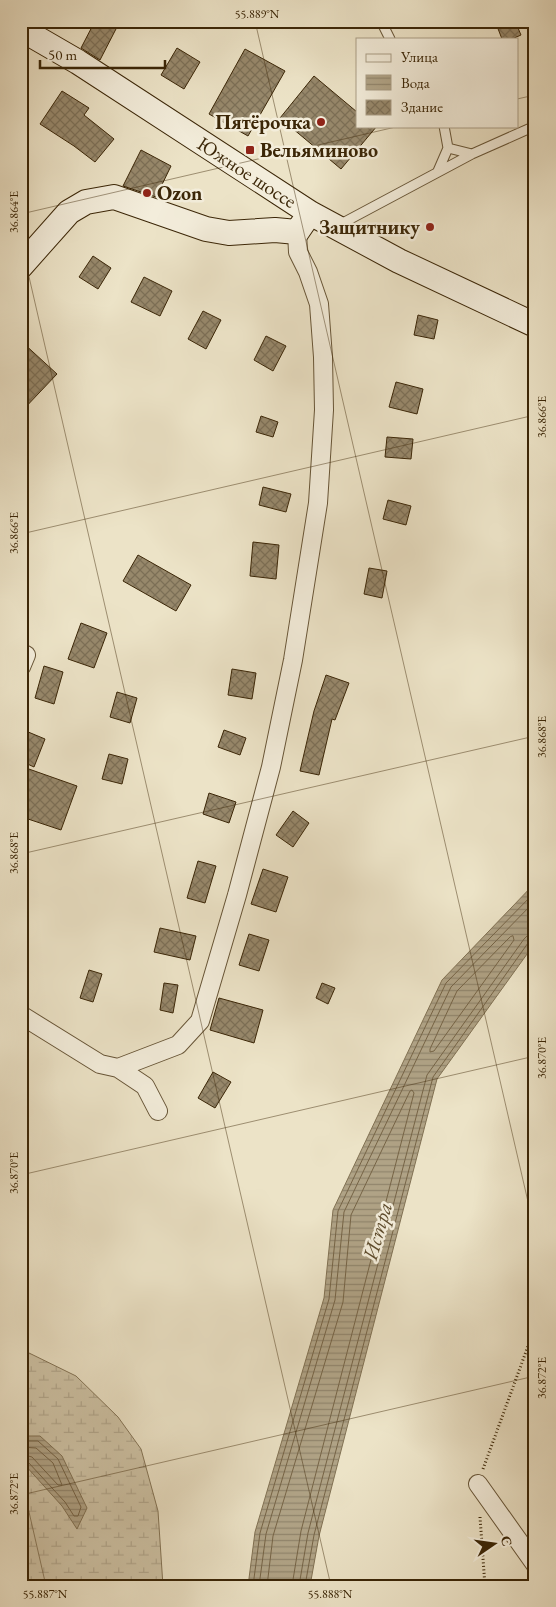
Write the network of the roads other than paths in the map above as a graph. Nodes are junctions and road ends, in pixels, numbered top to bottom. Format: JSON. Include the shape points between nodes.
{"nodes":[{"id":1,"x":381,"y":21,"type":"edge"},
{"id":2,"x":21,"y":29,"type":"edge"},
{"id":3,"x":390,"y":38,"type":"edge"},
{"id":4,"x":535,"y":126,"type":"edge"},
{"id":5,"x":444,"y":128,"type":"edge"},
{"id":6,"x":448,"y":148,"type":"junction"},
{"id":7,"x":472,"y":154,"type":"junction"},
{"id":8,"x":438,"y":171,"type":"junction"},
{"id":9,"x":304,"y":223,"type":"junction"},
{"id":10,"x":335,"y":227,"type":"junction"},
{"id":11,"x":21,"y":266,"type":"edge"},
{"id":12,"x":535,"y":325,"type":"edge"},
{"id":13,"x":21,"y":1015,"type":"edge"},
{"id":14,"x":118,"y":1068,"type":"junction"},
{"id":15,"x":158,"y":1111,"type":"dead end"},
{"id":16,"x":478,"y":1484,"type":"road end"},
{"id":17,"x":535,"y":1564,"type":"edge"}],
"edges":[{"from":1,"to":3,"type":"lane"},
{"from":2,"to":9,"type":"main road","name":"Южное шоссе","via":[[78,62]]},
{"from":4,"to":7,"type":"lane"},
{"from":5,"to":6,"type":"lane"},
{"from":6,"to":7,"type":"lane"},
{"from":6,"to":8,"type":"lane"},
{"from":7,"to":8,"type":"lane"},
{"from":8,"to":10,"type":"lane"},
{"from":9,"to":10,"type":"main road","name":"Южное шоссе"},
{"from":9,"to":11,"type":"main road","via":[[275,230],[229,233],[206,229],[114,197],[86,202],[68,212]]},
{"from":9,"to":14,"type":"street","via":[[298,252],[318,304],[324,410],[318,503],[293,660],[271,767],[200,1021],[178,1045]]},
{"from":10,"to":12,"type":"main road","name":"Южное шоссе"},
{"from":13,"to":14,"type":"street","via":[[100,1064]]},
{"from":14,"to":15,"type":"street","via":[[145,1086]]},
{"from":16,"to":17,"type":"street"}]}
